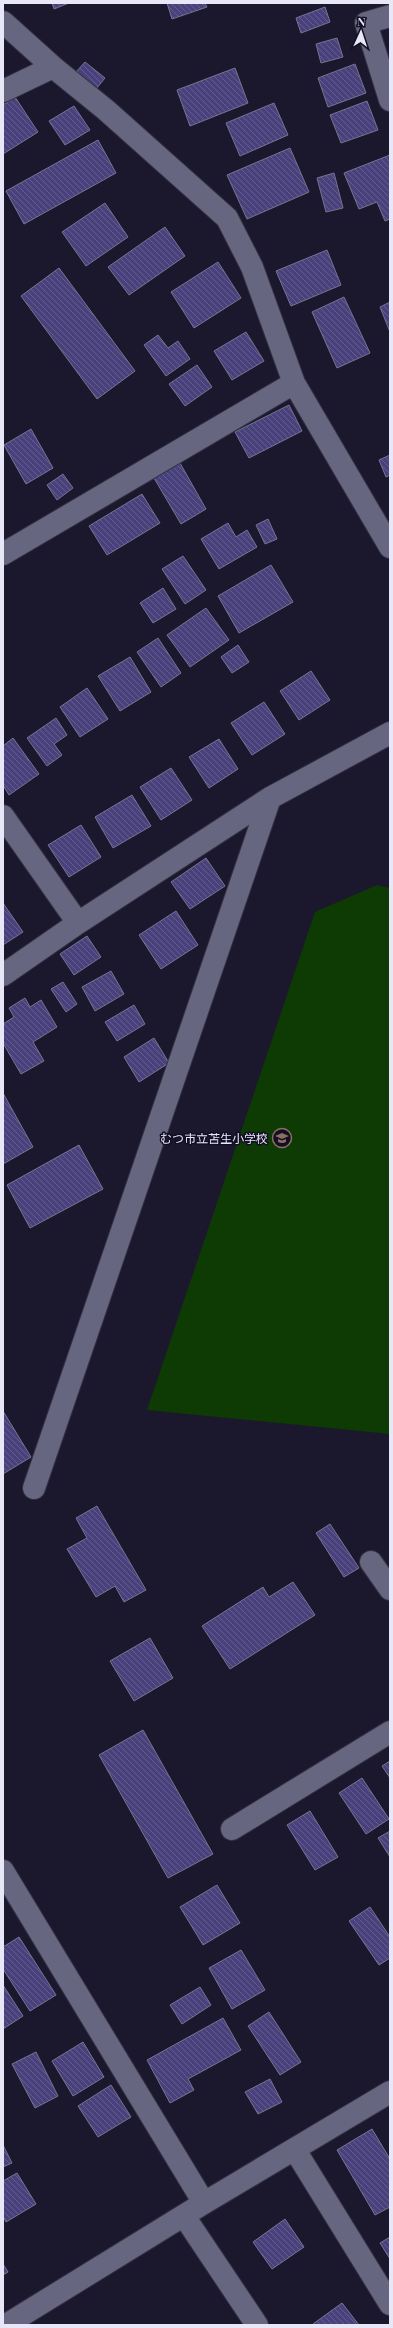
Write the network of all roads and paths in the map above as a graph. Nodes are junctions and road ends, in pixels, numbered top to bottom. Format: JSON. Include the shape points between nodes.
{"nodes":[{"id":1,"x":390,"y":16,"type":"edge"},
{"id":2,"x":3,"y":22,"type":"edge"},
{"id":3,"x":53,"y":67,"type":"junction"},
{"id":4,"x":3,"y":91,"type":"edge"},
{"id":5,"x":390,"y":100,"type":"edge"},
{"id":6,"x":294,"y":383,"type":"junction"},
{"id":7,"x":390,"y":547,"type":"edge"},
{"id":8,"x":3,"y":554,"type":"edge"},
{"id":9,"x":390,"y":733,"type":"edge"},
{"id":10,"x":270,"y":798,"type":"junction"},
{"id":11,"x":3,"y":816,"type":"edge"},
{"id":12,"x":78,"y":923,"type":"junction"},
{"id":13,"x":3,"y":975,"type":"edge"},
{"id":14,"x":34,"y":1488,"type":"dead end"},
{"id":15,"x":371,"y":1562,"type":"dead end"},
{"id":16,"x":390,"y":1589,"type":"edge"},
{"id":17,"x":390,"y":1732,"type":"edge"},
{"id":18,"x":232,"y":1829,"type":"dead end"},
{"id":19,"x":3,"y":1872,"type":"edge"},
{"id":20,"x":390,"y":2092,"type":"edge"},
{"id":21,"x":295,"y":2150,"type":"junction"},
{"id":22,"x":204,"y":2203,"type":"junction"},
{"id":23,"x":184,"y":2216,"type":"junction"},
{"id":24,"x":390,"y":2304,"type":"edge"},
{"id":25,"x":6,"y":2325,"type":"edge"},
{"id":26,"x":257,"y":2325,"type":"edge"}],
"edges":[{"from":1,"to":5,"type":"street","via":[[366,23]]},
{"from":2,"to":3,"type":"street"},
{"from":3,"to":4,"type":"street"},
{"from":3,"to":6,"type":"street","via":[[106,110],[227,218],[252,267]]},
{"from":6,"to":7,"type":"street"},
{"from":6,"to":8,"type":"street"},
{"from":9,"to":10,"type":"street"},
{"from":10,"to":12,"type":"street"},
{"from":10,"to":14,"type":"street"},
{"from":11,"to":12,"type":"street"},
{"from":12,"to":13,"type":"street"},
{"from":15,"to":16,"type":"street"},
{"from":17,"to":18,"type":"street"},
{"from":19,"to":22,"type":"street"},
{"from":20,"to":21,"type":"street"},
{"from":21,"to":22,"type":"street"},
{"from":21,"to":24,"type":"street"},
{"from":22,"to":23,"type":"street"},
{"from":23,"to":25,"type":"street"},
{"from":23,"to":26,"type":"street"}]}
